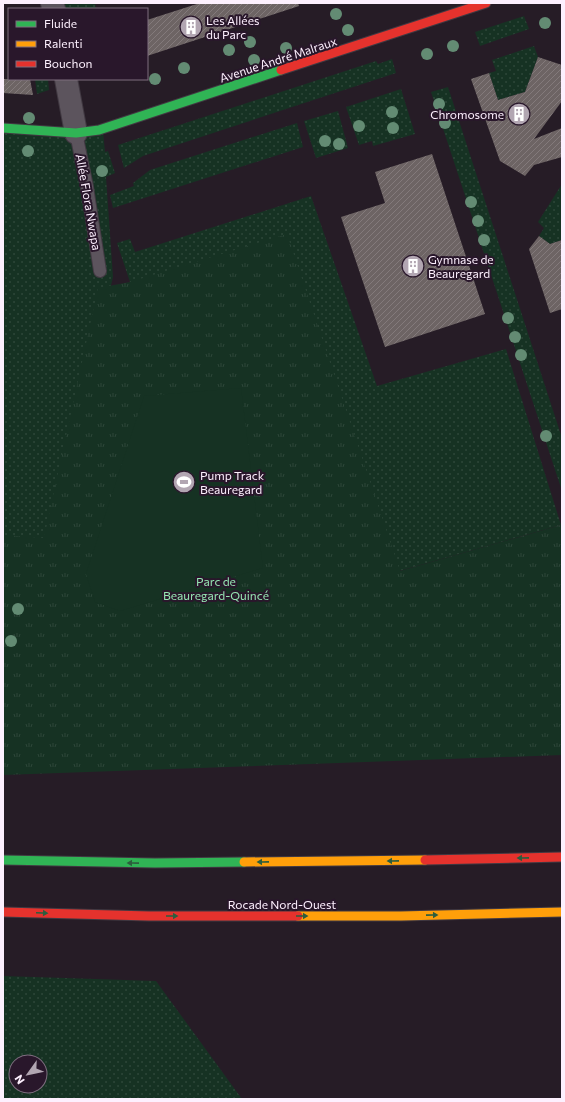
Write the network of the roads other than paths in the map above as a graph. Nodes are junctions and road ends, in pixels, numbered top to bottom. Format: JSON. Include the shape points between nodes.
{"nodes":[{"id":1,"x":486,"y":3,"type":"edge"},
{"id":2,"x":66,"y":80,"type":"edge"},
{"id":3,"x":3,"y":128,"type":"edge"},
{"id":4,"x":76,"y":133,"type":"junction"},
{"id":5,"x":100,"y":271,"type":"dead end"},
{"id":6,"x":562,"y":856,"type":"edge"},
{"id":7,"x":3,"y":860,"type":"edge"},
{"id":8,"x":3,"y":912,"type":"edge"},
{"id":9,"x":562,"y":912,"type":"edge"}],
"edges":[{"from":1,"to":4,"type":"main road","name":"Avenue André Malraux","via":[[99,130]]},
{"from":2,"to":4,"type":"street"},
{"from":3,"to":4,"type":"main road","name":"Avenue André Malraux"},
{"from":4,"to":5,"type":"lane","name":"Allée Flora Nwapa"},
{"from":6,"to":7,"type":"main road","one_way":true,"via":[[398,861],[155,863]]},
{"from":8,"to":9,"type":"main road","name":"Rocade Nord-Ouest","one_way":true,"via":[[149,916],[408,916]]}]}
